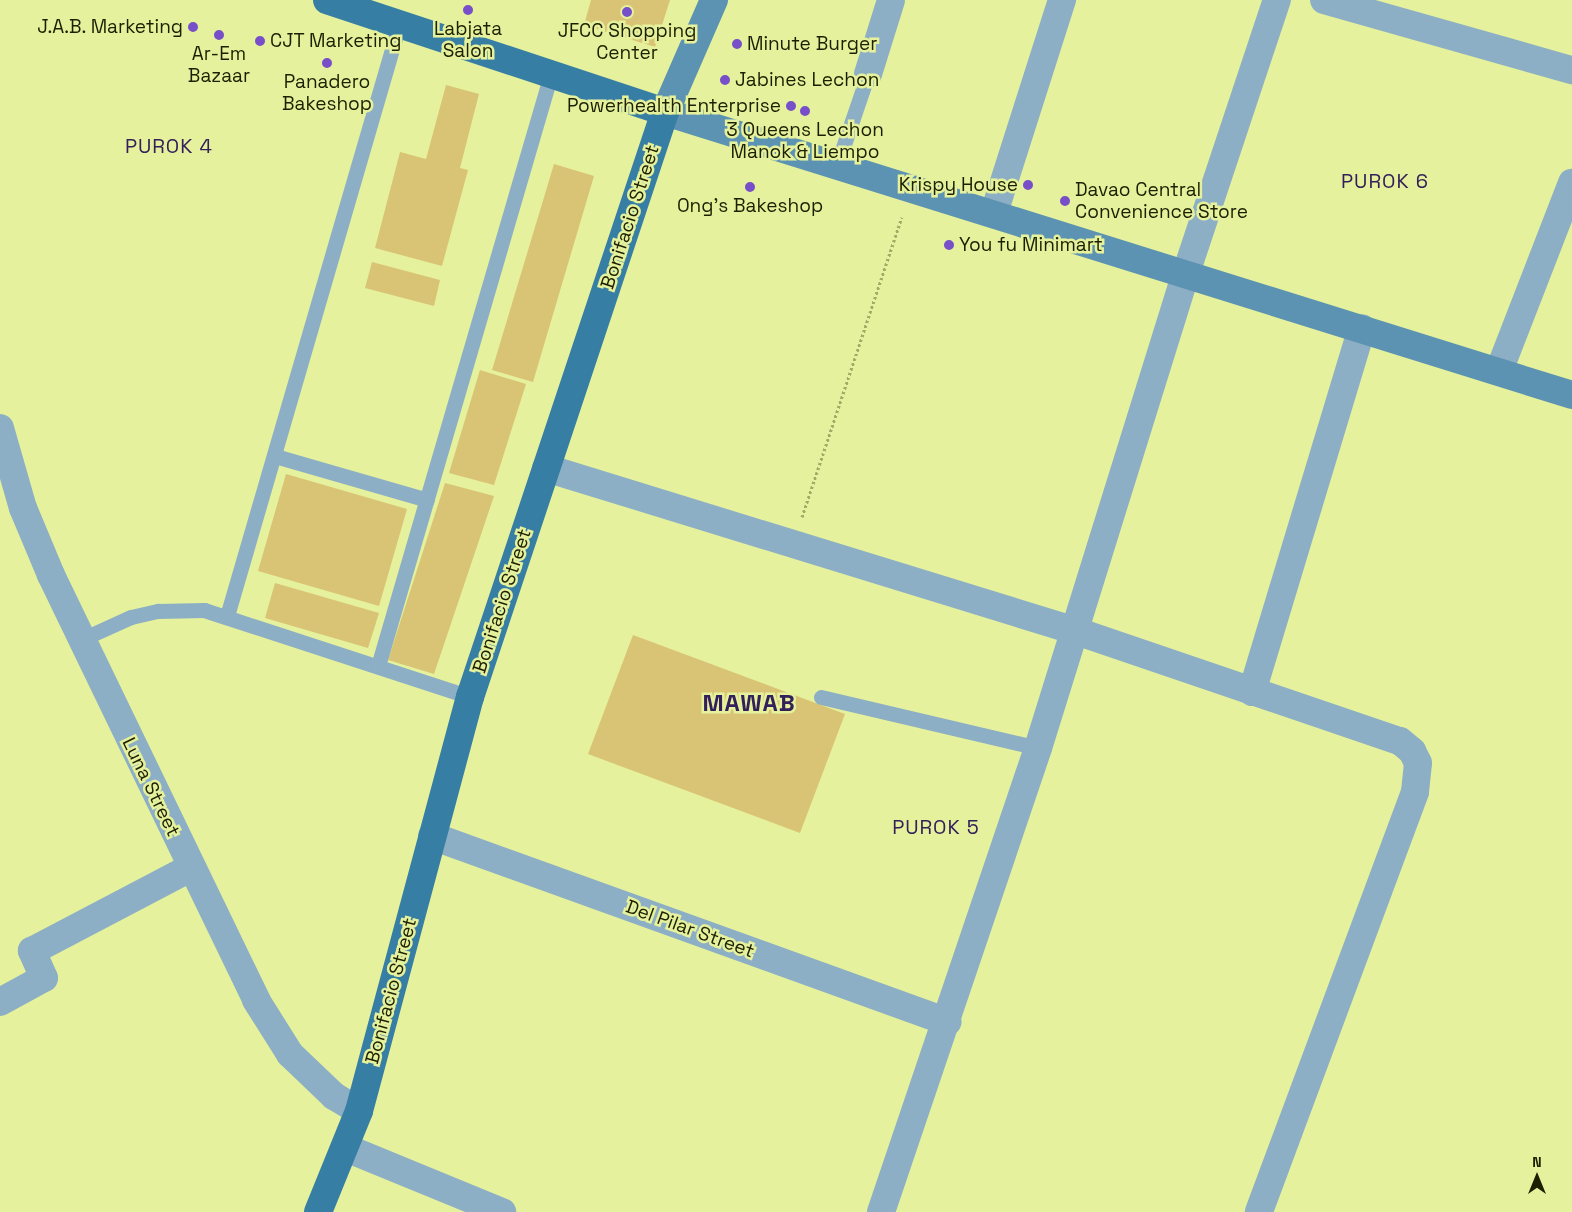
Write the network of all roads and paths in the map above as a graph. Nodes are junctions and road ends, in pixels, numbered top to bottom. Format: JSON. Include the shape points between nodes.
{"nodes":[{"id":1,"x":327,"y":0,"type":"edge"},
{"id":2,"x":714,"y":0,"type":"edge"},
{"id":3,"x":891,"y":0,"type":"edge"},
{"id":4,"x":1062,"y":0,"type":"edge"},
{"id":5,"x":1277,"y":0,"type":"edge"},
{"id":6,"x":1324,"y":0,"type":"edge"},
{"id":7,"x":399,"y":24,"type":"junction"},
{"id":8,"x":1572,"y":70,"type":"edge"},
{"id":9,"x":551,"y":74,"type":"junction"},
{"id":10,"x":868,"y":74,"type":"joint"},
{"id":11,"x":666,"y":112,"type":"junction"},
{"id":12,"x":837,"y":165,"type":"junction"},
{"id":13,"x":1572,"y":183,"type":"edge"},
{"id":14,"x":912,"y":188,"type":"junction"},
{"id":15,"x":994,"y":213,"type":"junction"},
{"id":16,"x":1186,"y":273,"type":"junction"},
{"id":17,"x":1362,"y":328,"type":"junction"},
{"id":18,"x":1499,"y":372,"type":"junction"},
{"id":19,"x":1572,"y":395,"type":"edge"},
{"id":20,"x":0,"y":428,"type":"edge"},
{"id":21,"x":275,"y":456,"type":"junction"},
{"id":22,"x":546,"y":468,"type":"junction"},
{"id":23,"x":427,"y":500,"type":"junction"},
{"id":24,"x":793,"y":544,"type":"junction"},
{"id":25,"x":227,"y":616,"type":"junction"},
{"id":26,"x":1076,"y":631,"type":"junction"},
{"id":27,"x":80,"y":640,"type":"junction"},
{"id":28,"x":378,"y":666,"type":"junction"},
{"id":29,"x":1252,"y":692,"type":"junction"},
{"id":30,"x":470,"y":697,"type":"junction"},
{"id":31,"x":821,"y":697,"type":"dead end"},
{"id":32,"x":1038,"y":748,"type":"junction"},
{"id":33,"x":432,"y":836,"type":"junction"},
{"id":34,"x":190,"y":868,"type":"junction"},
{"id":35,"x":0,"y":1002,"type":"edge"},
{"id":36,"x":948,"y":1022,"type":"junction"},
{"id":37,"x":359,"y":1111,"type":"junction"},
{"id":38,"x":346,"y":1148,"type":"junction"},
{"id":39,"x":318,"y":1212,"type":"edge"},
{"id":40,"x":502,"y":1212,"type":"edge"},
{"id":41,"x":881,"y":1212,"type":"edge"},
{"id":42,"x":1259,"y":1212,"type":"edge"}],
"edges":[{"from":1,"to":7,"type":"main road"},
{"from":2,"to":11,"type":"main road","name":"Bonifacio Street"},
{"from":3,"to":10,"type":"street"},
{"from":4,"to":15,"type":"street"},
{"from":5,"to":16,"type":"street"},
{"from":6,"to":8,"type":"street"},
{"from":7,"to":9,"type":"main road"},
{"from":7,"to":21,"type":"lane"},
{"from":9,"to":11,"type":"main road"},
{"from":9,"to":23,"type":"lane"},
{"from":10,"to":12,"type":"lane"},
{"from":11,"to":12,"type":"main road"},
{"from":11,"to":22,"type":"main road","name":"Bonifacio Street"},
{"from":12,"to":14,"type":"main road"},
{"from":13,"to":18,"type":"street"},
{"from":14,"to":15,"type":"main road"},
{"from":14,"to":24,"type":"path"},
{"from":15,"to":16,"type":"main road"},
{"from":16,"to":17,"type":"main road"},
{"from":16,"to":26,"type":"street"},
{"from":17,"to":18,"type":"main road"},
{"from":17,"to":29,"type":"street"},
{"from":18,"to":19,"type":"main road"},
{"from":20,"to":27,"type":"street","name":"Luna Street","via":[[23,508]]},
{"from":21,"to":23,"type":"lane"},
{"from":21,"to":25,"type":"lane"},
{"from":22,"to":24,"type":"street"},
{"from":22,"to":30,"type":"main road","name":"Bonifacio Street"},
{"from":23,"to":28,"type":"lane"},
{"from":24,"to":26,"type":"street"},
{"from":25,"to":27,"type":"lane","via":[[204,610],[158,611],[132,617]]},
{"from":25,"to":28,"type":"lane"},
{"from":26,"to":29,"type":"street"},
{"from":26,"to":32,"type":"street"},
{"from":27,"to":34,"type":"street","name":"Luna Street"},
{"from":28,"to":30,"type":"lane"},
{"from":29,"to":42,"type":"street","via":[[1400,741],[1412,751],[1418,763],[1418,779]]},
{"from":30,"to":33,"type":"main road","name":"Bonifacio Street"},
{"from":31,"to":32,"type":"lane"},
{"from":32,"to":36,"type":"street"},
{"from":33,"to":36,"type":"street","name":"Del Pilar Street"},
{"from":33,"to":37,"type":"main road","name":"Bonifacio Street"},
{"from":34,"to":35,"type":"street","via":[[32,951],[44,978]]},
{"from":34,"to":37,"type":"street","name":"Luna Street","via":[[271,1027],[313,1078]]},
{"from":36,"to":41,"type":"street"},
{"from":37,"to":38,"type":"main road","name":"Bonifacio Street"},
{"from":38,"to":39,"type":"main road","name":"Bonifacio Street"},
{"from":38,"to":40,"type":"street"}]}
